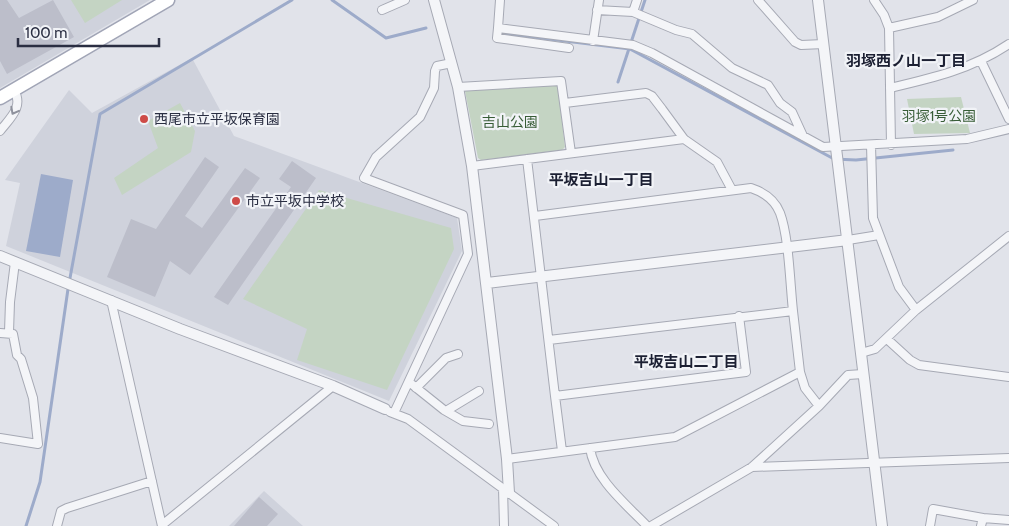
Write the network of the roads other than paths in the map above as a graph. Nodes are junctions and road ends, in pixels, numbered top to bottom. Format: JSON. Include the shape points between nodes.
{"nodes":[{"id":1,"x":168,"y":0,"type":"edge"},
{"id":2,"x":405,"y":0,"type":"edge"},
{"id":3,"x":434,"y":0,"type":"edge"},
{"id":4,"x":500,"y":0,"type":"edge"},
{"id":5,"x":599,"y":0,"type":"edge"},
{"id":6,"x":637,"y":0,"type":"edge"},
{"id":7,"x":758,"y":0,"type":"edge"},
{"id":8,"x":818,"y":0,"type":"edge"},
{"id":9,"x":874,"y":0,"type":"edge"},
{"id":10,"x":973,"y":0,"type":"edge"},
{"id":11,"x":382,"y":10,"type":"dead end"},
{"id":12,"x":597,"y":10,"type":"junction"},
{"id":13,"x":633,"y":12,"type":"junction"},
{"id":14,"x":889,"y":28,"type":"junction"},
{"id":15,"x":593,"y":41,"type":"junction"},
{"id":16,"x":824,"y":44,"type":"junction"},
{"id":17,"x":1009,"y":44,"type":"edge"},
{"id":18,"x":981,"y":62,"type":"junction"},
{"id":19,"x":452,"y":63,"type":"junction"},
{"id":20,"x":458,"y":86,"type":"junction"},
{"id":21,"x":890,"y":88,"type":"junction"},
{"id":22,"x":14,"y":90,"type":"junction"},
{"id":23,"x":0,"y":98,"type":"edge"},
{"id":24,"x":565,"y":103,"type":"junction"},
{"id":25,"x":0,"y":118,"type":"edge"},
{"id":26,"x":1009,"y":119,"type":"edge"},
{"id":27,"x":0,"y":130,"type":"edge"},
{"id":28,"x":1009,"y":130,"type":"edge"},
{"id":29,"x":803,"y":136,"type":"junction"},
{"id":30,"x":684,"y":139,"type":"junction"},
{"id":31,"x":871,"y":145,"type":"junction"},
{"id":32,"x":891,"y":145,"type":"junction"},
{"id":33,"x":836,"y":147,"type":"junction"},
{"id":34,"x":570,"y":153,"type":"junction"},
{"id":35,"x":527,"y":159,"type":"junction"},
{"id":36,"x":472,"y":166,"type":"junction"},
{"id":37,"x":732,"y":190,"type":"junction"},
{"id":38,"x":535,"y":216,"type":"junction"},
{"id":39,"x":879,"y":236,"type":"junction"},
{"id":40,"x":1009,"y":236,"type":"edge"},
{"id":41,"x":848,"y":240,"type":"junction"},
{"id":42,"x":786,"y":247,"type":"junction"},
{"id":43,"x":0,"y":256,"type":"edge"},
{"id":44,"x":15,"y":262,"type":"junction"},
{"id":45,"x":542,"y":277,"type":"junction"},
{"id":46,"x":487,"y":283,"type":"junction"},
{"id":47,"x":111,"y":300,"type":"junction"},
{"id":48,"x":793,"y":310,"type":"junction"},
{"id":49,"x":916,"y":310,"type":"junction"},
{"id":50,"x":739,"y":316,"type":"junction"},
{"id":51,"x":9,"y":332,"type":"junction"},
{"id":52,"x":0,"y":333,"type":"edge"},
{"id":53,"x":887,"y":339,"type":"junction"},
{"id":54,"x":549,"y":340,"type":"junction"},
{"id":55,"x":861,"y":352,"type":"junction"},
{"id":56,"x":458,"y":354,"type":"dead end"},
{"id":57,"x":800,"y":372,"type":"junction"},
{"id":58,"x":863,"y":374,"type":"junction"},
{"id":59,"x":1009,"y":377,"type":"edge"},
{"id":60,"x":409,"y":382,"type":"junction"},
{"id":61,"x":332,"y":386,"type":"junction"},
{"id":62,"x":416,"y":388,"type":"junction"},
{"id":63,"x":479,"y":391,"type":"dead end"},
{"id":64,"x":555,"y":396,"type":"junction"},
{"id":65,"x":819,"y":406,"type":"junction"},
{"id":66,"x":390,"y":411,"type":"junction"},
{"id":67,"x":446,"y":411,"type":"junction"},
{"id":68,"x":489,"y":424,"type":"dead end"},
{"id":69,"x":0,"y":438,"type":"edge"},
{"id":70,"x":590,"y":448,"type":"junction"},
{"id":71,"x":562,"y":452,"type":"junction"},
{"id":72,"x":1009,"y":458,"type":"edge"},
{"id":73,"x":507,"y":459,"type":"junction"},
{"id":74,"x":874,"y":464,"type":"junction"},
{"id":75,"x":752,"y":467,"type":"junction"},
{"id":76,"x":152,"y":481,"type":"junction"},
{"id":77,"x":506,"y":491,"type":"junction"},
{"id":78,"x":1009,"y":520,"type":"edge"},
{"id":79,"x":982,"y":522,"type":"edge"},
{"id":80,"x":57,"y":526,"type":"edge"},
{"id":81,"x":162,"y":526,"type":"edge"},
{"id":82,"x":504,"y":526,"type":"edge"},
{"id":83,"x":554,"y":526,"type":"edge"},
{"id":84,"x":649,"y":526,"type":"edge"},
{"id":85,"x":882,"y":526,"type":"edge"},
{"id":86,"x":930,"y":526,"type":"edge"}],
"edges":[{"from":1,"to":22,"type":"main road"},
{"from":2,"to":11,"type":"street"},
{"from":3,"to":19,"type":"street"},
{"from":4,"to":15,"type":"street","via":[[498,31],[563,43]]},
{"from":5,"to":12,"type":"street"},
{"from":6,"to":13,"type":"street"},
{"from":7,"to":16,"type":"street","via":[[795,42]]},
{"from":8,"to":16,"type":"street"},
{"from":9,"to":14,"type":"street"},
{"from":10,"to":14,"type":"street","via":[[938,17]]},
{"from":12,"to":13,"type":"street"},
{"from":12,"to":15,"type":"street"},
{"from":13,"to":29,"type":"street","via":[[692,34],[732,68],[768,85],[780,103],[792,112]]},
{"from":14,"to":21,"type":"street"},
{"from":15,"to":29,"type":"street","via":[[633,45],[652,53]]},
{"from":16,"to":33,"type":"street"},
{"from":17,"to":18,"type":"street"},
{"from":18,"to":21,"type":"street","via":[[953,73]]},
{"from":18,"to":26,"type":"street"},
{"from":19,"to":20,"type":"street"},
{"from":19,"to":60,"type":"street","via":[[437,66],[434,88],[420,117],[376,157],[364,178],[462,215],[468,254]]},
{"from":20,"to":24,"type":"street","via":[[561,81]]},
{"from":20,"to":36,"type":"street"},
{"from":21,"to":32,"type":"street"},
{"from":22,"to":23,"type":"main road"},
{"from":22,"to":27,"type":"street","one_way":true,"via":[[18,96],[16,111]]},
{"from":24,"to":30,"type":"street","via":[[646,93]]},
{"from":24,"to":34,"type":"street"},
{"from":25,"to":27,"type":"street"},
{"from":28,"to":32,"type":"street","via":[[967,139]]},
{"from":29,"to":33,"type":"street","via":[[823,147]]},
{"from":30,"to":34,"type":"street"},
{"from":30,"to":37,"type":"street","via":[[717,162]]},
{"from":31,"to":32,"type":"street"},
{"from":31,"to":33,"type":"street"},
{"from":31,"to":39,"type":"street","via":[[873,218]]},
{"from":33,"to":41,"type":"street"},
{"from":34,"to":35,"type":"street"},
{"from":35,"to":36,"type":"street"},
{"from":35,"to":38,"type":"street"},
{"from":36,"to":46,"type":"street"},
{"from":37,"to":38,"type":"street"},
{"from":37,"to":42,"type":"street","via":[[751,188],[768,197],[780,213]]},
{"from":38,"to":45,"type":"street"},
{"from":39,"to":41,"type":"street"},
{"from":39,"to":49,"type":"street","via":[[899,287]]},
{"from":40,"to":49,"type":"street"},
{"from":41,"to":42,"type":"street"},
{"from":41,"to":55,"type":"street"},
{"from":42,"to":45,"type":"street"},
{"from":42,"to":48,"type":"street"},
{"from":43,"to":44,"type":"street"},
{"from":44,"to":47,"type":"street"},
{"from":44,"to":51,"type":"street"},
{"from":45,"to":46,"type":"street"},
{"from":45,"to":54,"type":"street"},
{"from":46,"to":73,"type":"street"},
{"from":47,"to":61,"type":"street"},
{"from":47,"to":76,"type":"street"},
{"from":48,"to":50,"type":"street"},
{"from":48,"to":57,"type":"street"},
{"from":49,"to":53,"type":"street"},
{"from":50,"to":54,"type":"street"},
{"from":50,"to":64,"type":"street","via":[[746,372]]},
{"from":51,"to":52,"type":"street"},
{"from":51,"to":69,"type":"street","via":[[13,334],[33,398],[38,444]]},
{"from":53,"to":55,"type":"street","via":[[875,349]]},
{"from":53,"to":59,"type":"street","via":[[920,365]]},
{"from":54,"to":64,"type":"street"},
{"from":55,"to":58,"type":"street"},
{"from":56,"to":62,"type":"street","via":[[446,358]]},
{"from":57,"to":65,"type":"street","via":[[805,388]]},
{"from":57,"to":70,"type":"street","via":[[675,437]]},
{"from":58,"to":65,"type":"street","via":[[848,375]]},
{"from":58,"to":74,"type":"street"},
{"from":60,"to":62,"type":"street"},
{"from":60,"to":66,"type":"street"},
{"from":61,"to":66,"type":"street"},
{"from":61,"to":81,"type":"street"},
{"from":62,"to":67,"type":"street"},
{"from":63,"to":67,"type":"street"},
{"from":64,"to":71,"type":"street"},
{"from":65,"to":75,"type":"street"},
{"from":66,"to":77,"type":"street","via":[[408,419]]},
{"from":67,"to":68,"type":"street","via":[[463,420]]},
{"from":70,"to":71,"type":"street"},
{"from":70,"to":84,"type":"street","via":[[592,460],[614,492]]},
{"from":71,"to":73,"type":"street"},
{"from":72,"to":74,"type":"street"},
{"from":73,"to":77,"type":"street"},
{"from":74,"to":75,"type":"street"},
{"from":74,"to":85,"type":"street"},
{"from":75,"to":84,"type":"street"},
{"from":76,"to":80,"type":"street","via":[[67,508],[62,511]]},
{"from":76,"to":81,"type":"street"},
{"from":77,"to":82,"type":"street"},
{"from":77,"to":83,"type":"street"},
{"from":78,"to":79,"type":"street"},
{"from":79,"to":86,"type":"street","via":[[933,509]]}]}
